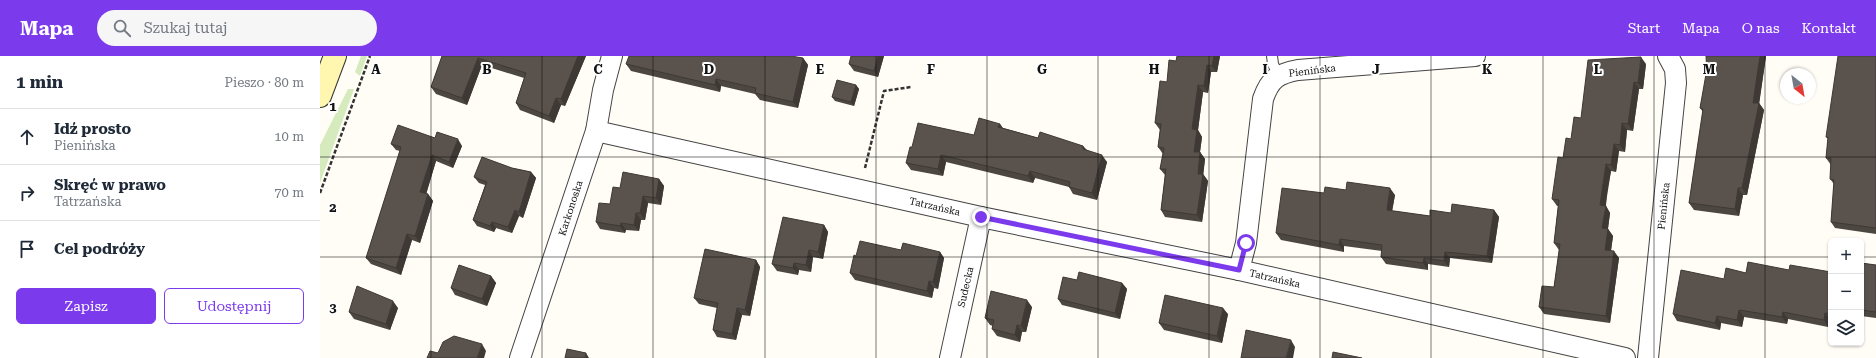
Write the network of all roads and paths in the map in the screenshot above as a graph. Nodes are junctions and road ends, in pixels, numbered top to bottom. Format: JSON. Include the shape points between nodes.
{"nodes":[{"id":1,"x":335,"y":56,"type":"edge"},
{"id":2,"x":370,"y":56,"type":"edge"},
{"id":3,"x":612,"y":56,"type":"edge"},
{"id":4,"x":1272,"y":56,"type":"edge"},
{"id":5,"x":1475,"y":56,"type":"edge"},
{"id":6,"x":1668,"y":56,"type":"edge"},
{"id":7,"x":1278,"y":75,"type":"junction"},
{"id":8,"x":911,"y":87,"type":"dead end"},
{"id":9,"x":320,"y":96,"type":"edge"},
{"id":10,"x":596,"y":131,"type":"junction"},
{"id":11,"x":860,"y":190,"type":"junction"},
{"id":12,"x":320,"y":193,"type":"edge"},
{"id":13,"x":981,"y":217,"type":"junction"},
{"id":14,"x":1239,"y":270,"type":"junction"},
{"id":15,"x":520,"y":358,"type":"edge"},
{"id":16,"x":950,"y":358,"type":"edge"},
{"id":17,"x":1625,"y":358,"type":"edge"},
{"id":18,"x":1648,"y":358,"type":"edge"}],
"edges":[{"from":1,"to":9,"type":"main road"},
{"from":2,"to":12,"type":"path"},
{"from":3,"to":10,"type":"street","name":"Karkonoska"},
{"from":4,"to":7,"type":"lane"},
{"from":5,"to":7,"type":"street","name":"Pienińska","via":[[1298,70]]},
{"from":6,"to":18,"type":"street","name":"Pienińska","via":[[1675,69],[1676,83]]},
{"from":7,"to":14,"type":"street","name":"Pienińska","via":[[1263,99],[1246,243]]},
{"from":8,"to":11,"type":"path","via":[[884,91]]},
{"from":10,"to":11,"type":"street","name":"Tatrzańska"},
{"from":10,"to":15,"type":"street","name":"Karkonoska"},
{"from":11,"to":13,"type":"street","name":"Tatrzańska"},
{"from":13,"to":14,"type":"street","name":"Tatrzańska"},
{"from":13,"to":16,"type":"street","name":"Sudecka"},
{"from":14,"to":17,"type":"street","name":"Tatrzańska"}]}
